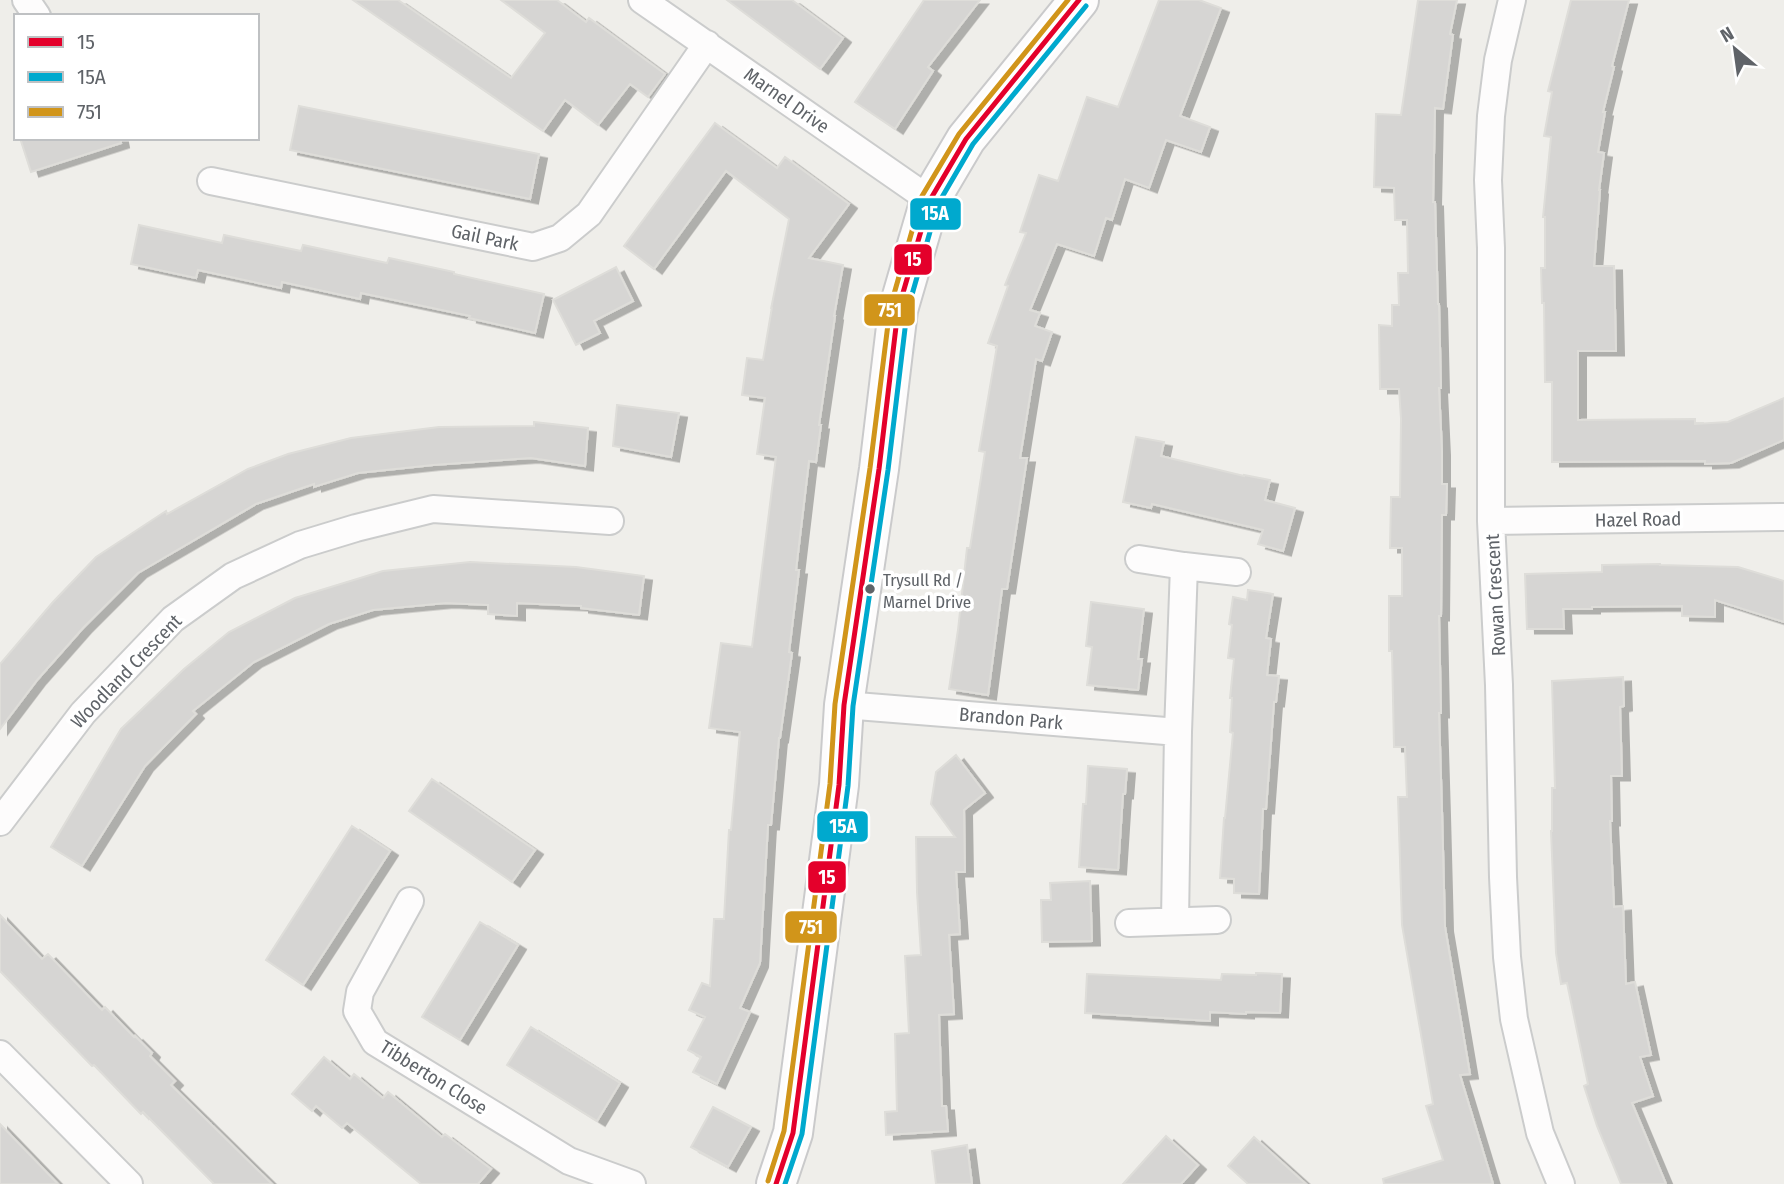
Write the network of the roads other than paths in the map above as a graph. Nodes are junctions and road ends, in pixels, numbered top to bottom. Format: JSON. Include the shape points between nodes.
{"nodes":[{"id":1,"x":642,"y":0,"type":"edge"},
{"id":2,"x":1079,"y":0,"type":"edge"},
{"id":3,"x":1512,"y":0,"type":"edge"},
{"id":4,"x":707,"y":44,"type":"junction"},
{"id":5,"x":211,"y":181,"type":"dead end"},
{"id":6,"x":930,"y":200,"type":"junction"},
{"id":7,"x":1784,"y":517,"type":"edge"},
{"id":8,"x":610,"y":521,"type":"dead end"},
{"id":9,"x":1491,"y":522,"type":"junction"},
{"id":10,"x":1139,"y":559,"type":"dead end"},
{"id":11,"x":1184,"y":566,"type":"junction"},
{"id":12,"x":1237,"y":572,"type":"dead end"},
{"id":13,"x":844,"y":705,"type":"junction"},
{"id":14,"x":1178,"y":732,"type":"junction"},
{"id":15,"x":0,"y":822,"type":"edge"},
{"id":16,"x":410,"y":901,"type":"dead end"},
{"id":17,"x":1217,"y":920,"type":"dead end"},
{"id":18,"x":1175,"y":921,"type":"junction"},
{"id":19,"x":1129,"y":923,"type":"dead end"},
{"id":20,"x":0,"y":1054,"type":"edge"},
{"id":21,"x":129,"y":1184,"type":"edge"},
{"id":22,"x":632,"y":1184,"type":"edge"},
{"id":23,"x":776,"y":1184,"type":"edge"},
{"id":24,"x":1562,"y":1184,"type":"edge"}],
"edges":[{"from":1,"to":4,"type":"street","name":"Marnel Drive"},
{"from":2,"to":6,"type":"street","via":[[966,139]]},
{"from":3,"to":9,"type":"street","name":"Rowan Crescent","via":[[1492,105],[1488,180]]},
{"from":4,"to":5,"type":"street","name":"Gail Park","via":[[589,214],[560,238],[533,247]]},
{"from":4,"to":6,"type":"street","name":"Marnel Drive"},
{"from":6,"to":13,"type":"street","via":[[898,310]]},
{"from":7,"to":9,"type":"street","name":"Hazel Road"},
{"from":8,"to":15,"type":"street","name":"Woodland Crescent","via":[[433,509],[300,545],[233,576],[173,619],[92,703]]},
{"from":9,"to":24,"type":"street","name":"Rowan Crescent","via":[[1503,877],[1514,1019],[1540,1133]]},
{"from":10,"to":11,"type":"street"},
{"from":11,"to":12,"type":"street"},
{"from":11,"to":14,"type":"street"},
{"from":13,"to":14,"type":"street","name":"Brandon Park"},
{"from":13,"to":23,"type":"street","via":[[839,785],[793,1133]]},
{"from":14,"to":18,"type":"street"},
{"from":16,"to":22,"type":"street","name":"Tibberton Close","via":[[360,992],[357,1011],[375,1042],[569,1161]]},
{"from":17,"to":18,"type":"street"},
{"from":18,"to":19,"type":"street"},
{"from":20,"to":21,"type":"street"}]}
